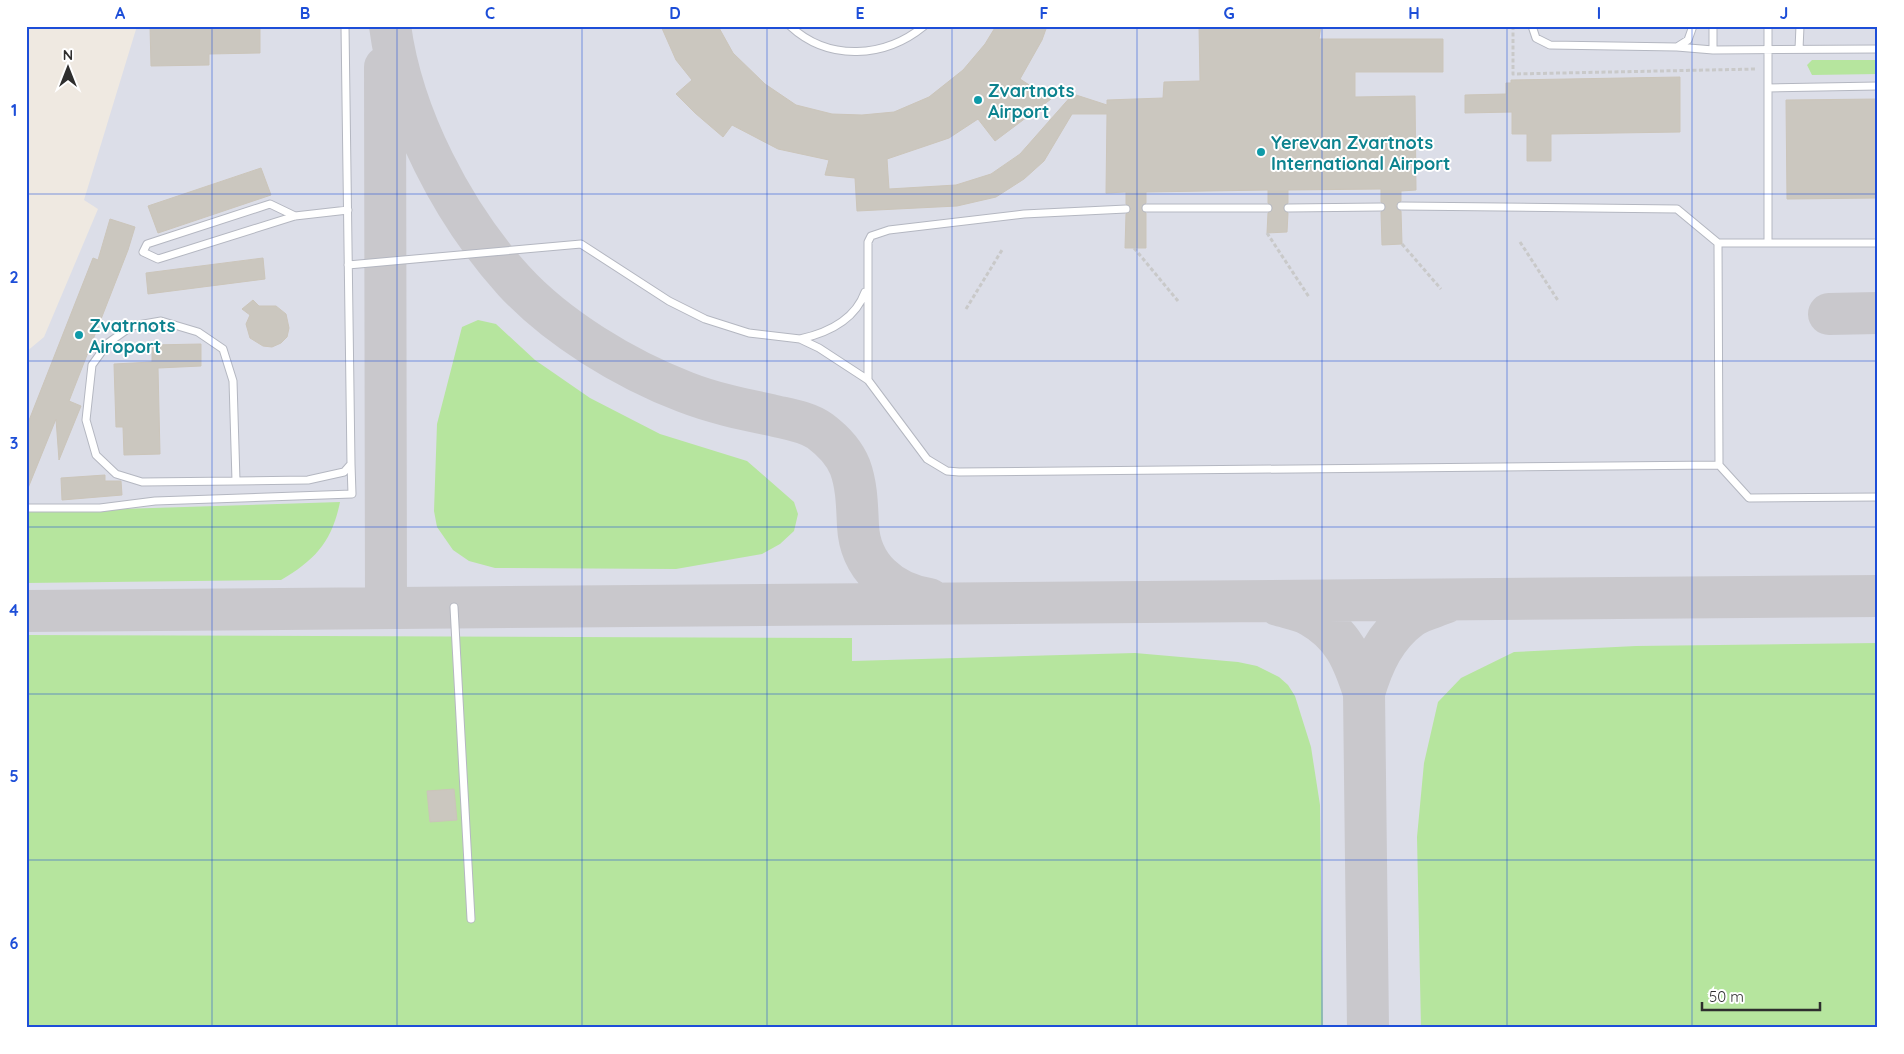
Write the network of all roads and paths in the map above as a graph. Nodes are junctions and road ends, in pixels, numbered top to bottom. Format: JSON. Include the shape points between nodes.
{"nodes":[{"id":1,"x":345,"y":26,"type":"edge"},
{"id":2,"x":790,"y":26,"type":"edge"},
{"id":3,"x":924,"y":26,"type":"edge"},
{"id":4,"x":1514,"y":26,"type":"edge"},
{"id":5,"x":1532,"y":26,"type":"edge"},
{"id":6,"x":1693,"y":26,"type":"edge"},
{"id":7,"x":1713,"y":26,"type":"edge"},
{"id":8,"x":1768,"y":26,"type":"edge"},
{"id":9,"x":1800,"y":26,"type":"edge"},
{"id":10,"x":1677,"y":47,"type":"junction"},
{"id":11,"x":1799,"y":49,"type":"junction"},
{"id":12,"x":1878,"y":49,"type":"edge"},
{"id":13,"x":1713,"y":50,"type":"junction"},
{"id":14,"x":1768,"y":50,"type":"junction"},
{"id":15,"x":1768,"y":69,"type":"junction"},
{"id":16,"x":1878,"y":86,"type":"edge"},
{"id":17,"x":1768,"y":88,"type":"junction"},
{"id":18,"x":1401,"y":206,"type":"dead end"},
{"id":19,"x":1381,"y":207,"type":"dead end"},
{"id":20,"x":1146,"y":208,"type":"dead end"},
{"id":21,"x":1268,"y":208,"type":"dead end"},
{"id":22,"x":1288,"y":208,"type":"dead end"},
{"id":23,"x":1126,"y":209,"type":"dead end"},
{"id":24,"x":348,"y":210,"type":"junction"},
{"id":25,"x":296,"y":216,"type":"junction"},
{"id":26,"x":1267,"y":233,"type":"dead end"},
{"id":27,"x":1520,"y":242,"type":"dead end"},
{"id":28,"x":1768,"y":242,"type":"junction"},
{"id":29,"x":1718,"y":243,"type":"junction"},
{"id":30,"x":1878,"y":243,"type":"edge"},
{"id":31,"x":1402,"y":244,"type":"dead end"},
{"id":32,"x":1134,"y":248,"type":"dead end"},
{"id":33,"x":1002,"y":250,"type":"dead end"},
{"id":34,"x":348,"y":265,"type":"junction"},
{"id":35,"x":868,"y":286,"type":"junction"},
{"id":36,"x":1441,"y":289,"type":"dead end"},
{"id":37,"x":1309,"y":297,"type":"dead end"},
{"id":38,"x":1178,"y":301,"type":"dead end"},
{"id":39,"x":1559,"y":302,"type":"dead end"},
{"id":40,"x":966,"y":309,"type":"dead end"},
{"id":41,"x":800,"y":339,"type":"junction"},
{"id":42,"x":868,"y":380,"type":"junction"},
{"id":43,"x":351,"y":464,"type":"junction"},
{"id":44,"x":1719,"y":465,"type":"junction"},
{"id":45,"x":236,"y":481,"type":"junction"},
{"id":46,"x":1878,"y":497,"type":"edge"},
{"id":47,"x":26,"y":508,"type":"edge"},
{"id":48,"x":454,"y":607,"type":"dead end"},
{"id":49,"x":472,"y":919,"type":"dead end"}],
"edges":[{"from":1,"to":24,"type":"lane"},
{"from":2,"to":3,"type":"lane","via":[[822,46],[852,52],[898,44]]},
{"from":4,"to":15,"type":"path","via":[[1513,74]]},
{"from":5,"to":10,"type":"lane","via":[[1536,38],[1550,46]]},
{"from":6,"to":10,"type":"lane","via":[[1688,40]]},
{"from":7,"to":13,"type":"lane"},
{"from":8,"to":14,"type":"lane"},
{"from":9,"to":11,"type":"lane"},
{"from":10,"to":13,"type":"lane"},
{"from":11,"to":12,"type":"lane"},
{"from":11,"to":14,"type":"lane"},
{"from":13,"to":14,"type":"lane"},
{"from":14,"to":15,"type":"lane"},
{"from":15,"to":17,"type":"lane"},
{"from":16,"to":17,"type":"lane"},
{"from":17,"to":28,"type":"lane"},
{"from":18,"to":29,"type":"lane","via":[[1676,209]]},
{"from":19,"to":22,"type":"lane"},
{"from":20,"to":21,"type":"lane"},
{"from":23,"to":35,"type":"lane","via":[[1024,214],[878,232],[868,242]]},
{"from":24,"to":25,"type":"lane"},
{"from":24,"to":34,"type":"lane"},
{"from":25,"to":25,"type":"lane","via":[[158,259],[143,252],[147,244],[270,204]]},
{"from":26,"to":37,"type":"path"},
{"from":27,"to":39,"type":"path"},
{"from":28,"to":29,"type":"lane"},
{"from":28,"to":30,"type":"lane"},
{"from":29,"to":44,"type":"lane"},
{"from":31,"to":36,"type":"path"},
{"from":32,"to":38,"type":"path"},
{"from":33,"to":40,"type":"path"},
{"from":34,"to":41,"type":"lane","via":[[581,244],[669,301],[706,319],[749,333]]},
{"from":34,"to":43,"type":"lane"},
{"from":35,"to":41,"type":"lane","via":[[856,311],[821,334]]},
{"from":35,"to":42,"type":"lane"},
{"from":41,"to":42,"type":"lane"},
{"from":42,"to":44,"type":"lane","via":[[927,459],[947,470],[959,472]]},
{"from":43,"to":45,"type":"lane","via":[[344,472],[308,480]]},
{"from":43,"to":47,"type":"lane","via":[[352,494],[155,501],[100,508]]},
{"from":44,"to":46,"type":"lane","via":[[1748,498]]},
{"from":45,"to":45,"type":"lane","via":[[142,482],[116,474],[96,455],[86,420],[92,365],[108,343],[132,326],[161,321],[198,332],[223,349],[234,389]]},
{"from":48,"to":49,"type":"lane"}]}
